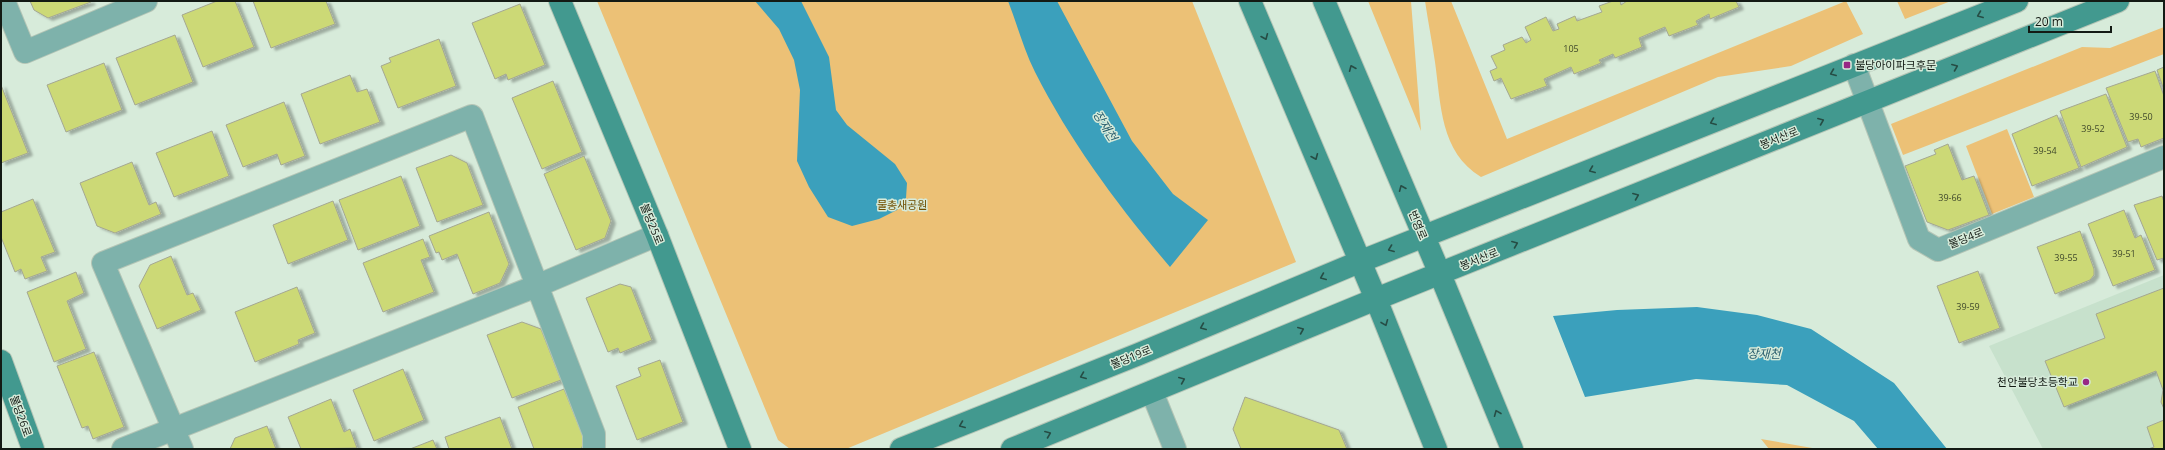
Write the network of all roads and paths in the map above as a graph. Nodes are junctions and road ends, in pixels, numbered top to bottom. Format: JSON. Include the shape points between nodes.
{"nodes":[{"id":1,"x":4,"y":1,"type":"edge"},
{"id":2,"x":146,"y":1,"type":"edge"},
{"id":3,"x":560,"y":1,"type":"edge"},
{"id":4,"x":1250,"y":1,"type":"edge"},
{"id":5,"x":1324,"y":1,"type":"edge"},
{"id":6,"x":2016,"y":1,"type":"edge"},
{"id":7,"x":2118,"y":1,"type":"edge"},
{"id":8,"x":1854,"y":65,"type":"junction"},
{"id":9,"x":1867,"y":102,"type":"junction"},
{"id":10,"x":2164,"y":157,"type":"edge"},
{"id":11,"x":657,"y":235,"type":"junction"},
{"id":12,"x":1423,"y":237,"type":"junction"},
{"id":13,"x":1359,"y":262,"type":"junction"},
{"id":14,"x":1440,"y":274,"type":"junction"},
{"id":15,"x":538,"y":286,"type":"junction"},
{"id":16,"x":1376,"y":299,"type":"junction"},
{"id":17,"x":1,"y":361,"type":"edge"},
{"id":18,"x":1152,"y":392,"type":"junction"},
{"id":19,"x":174,"y":429,"type":"junction"},
{"id":20,"x":33,"y":449,"type":"edge"},
{"id":21,"x":123,"y":449,"type":"edge"},
{"id":22,"x":182,"y":449,"type":"edge"},
{"id":23,"x":594,"y":449,"type":"edge"},
{"id":24,"x":740,"y":449,"type":"edge"},
{"id":25,"x":902,"y":449,"type":"edge"},
{"id":26,"x":1012,"y":449,"type":"edge"},
{"id":27,"x":1175,"y":449,"type":"edge"},
{"id":28,"x":1436,"y":449,"type":"edge"},
{"id":29,"x":1512,"y":449,"type":"edge"}],
"edges":[{"from":1,"to":2,"type":"street","via":[[25,52]]},
{"from":3,"to":11,"type":"street","name":"불당25로"},
{"from":4,"to":13,"type":"street","one_way":true},
{"from":12,"to":5,"type":"street","name":"번영로","one_way":true},
{"from":6,"to":8,"type":"street","one_way":true},
{"from":9,"to":7,"type":"street","name":"봉서산로","one_way":true},
{"from":8,"to":9,"type":"street","name":"불당4로"},
{"from":8,"to":12,"type":"street","one_way":true},
{"from":9,"to":10,"type":"street","name":"불당4로","via":[[1919,239],[1938,250]]},
{"from":14,"to":9,"type":"street","name":"봉서산로","one_way":true},
{"from":11,"to":15,"type":"street"},
{"from":11,"to":24,"type":"street","name":"불당25로"},
{"from":12,"to":13,"type":"street","one_way":true},
{"from":12,"to":14,"type":"street","name":"번영로"},
{"from":13,"to":16,"type":"street"},
{"from":13,"to":25,"type":"street","name":"불당19로","one_way":true},
{"from":14,"to":16,"type":"street"},
{"from":29,"to":14,"type":"street","name":"번영로","one_way":true},
{"from":15,"to":19,"type":"street"},
{"from":15,"to":19,"type":"street","via":[[472,116],[103,262]]},
{"from":15,"to":23,"type":"street","via":[[594,434]]},
{"from":18,"to":16,"type":"street","one_way":true},
{"from":16,"to":28,"type":"street","one_way":true},
{"from":17,"to":20,"type":"street","name":"불당26로"},
{"from":26,"to":18,"type":"street","one_way":true},
{"from":18,"to":27,"type":"street"},
{"from":19,"to":21,"type":"street"},
{"from":19,"to":22,"type":"street"}]}
